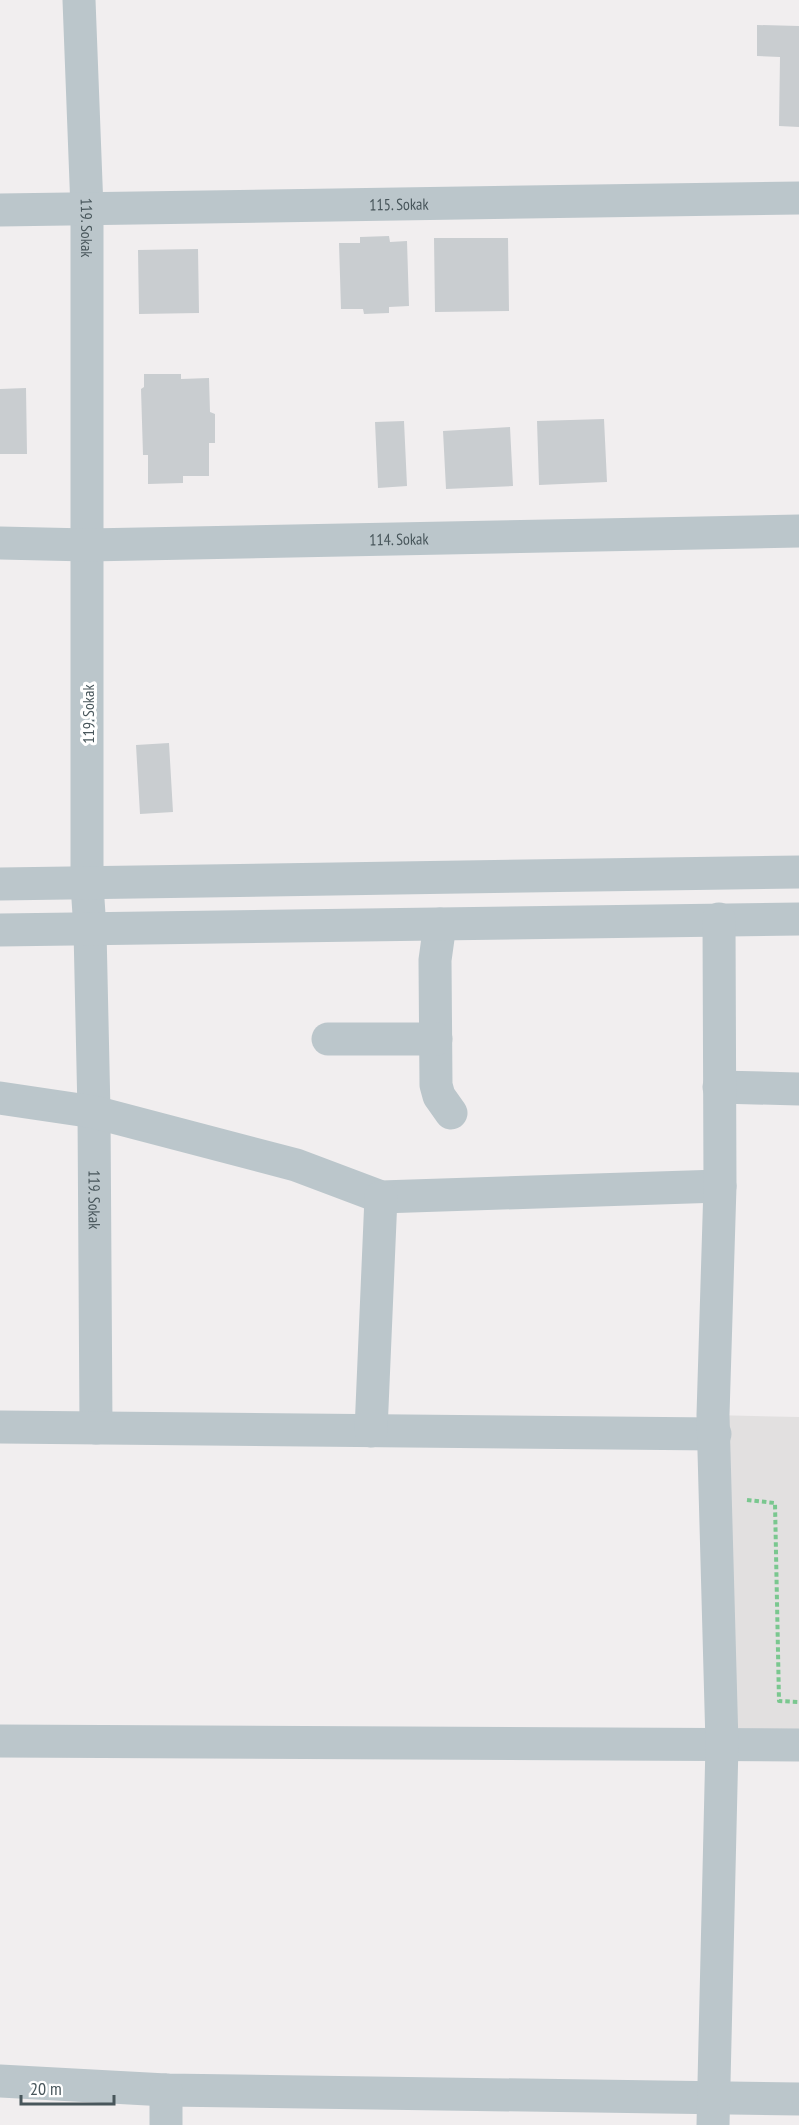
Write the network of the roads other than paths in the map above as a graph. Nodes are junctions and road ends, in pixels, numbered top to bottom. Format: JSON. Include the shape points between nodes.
{"nodes":[{"id":1,"x":79,"y":0,"type":"edge"},
{"id":2,"x":799,"y":198,"type":"edge"},
{"id":3,"x":87,"y":209,"type":"junction"},
{"id":4,"x":0,"y":210,"type":"edge"},
{"id":5,"x":799,"y":531,"type":"edge"},
{"id":6,"x":0,"y":543,"type":"edge"},
{"id":7,"x":88,"y":545,"type":"junction"},
{"id":8,"x":799,"y":872,"type":"edge"},
{"id":9,"x":0,"y":884,"type":"edge"},
{"id":10,"x":87,"y":884,"type":"junction"},
{"id":11,"x":719,"y":919,"type":"junction"},
{"id":12,"x":799,"y":919,"type":"edge"},
{"id":13,"x":440,"y":924,"type":"junction"},
{"id":14,"x":0,"y":930,"type":"edge"},
{"id":15,"x":90,"y":930,"type":"junction"},
{"id":16,"x":328,"y":1039,"type":"dead end"},
{"id":17,"x":436,"y":1039,"type":"junction"},
{"id":18,"x":719,"y":1087,"type":"junction"},
{"id":19,"x":799,"y":1089,"type":"edge"},
{"id":20,"x":0,"y":1098,"type":"edge"},
{"id":21,"x":94,"y":1112,"type":"junction"},
{"id":22,"x":451,"y":1113,"type":"dead end"},
{"id":23,"x":720,"y":1186,"type":"junction"},
{"id":24,"x":381,"y":1197,"type":"junction"},
{"id":25,"x":0,"y":1427,"type":"edge"},
{"id":26,"x":96,"y":1428,"type":"junction"},
{"id":27,"x":371,"y":1431,"type":"junction"},
{"id":28,"x":715,"y":1434,"type":"junction"},
{"id":29,"x":0,"y":1741,"type":"edge"},
{"id":30,"x":722,"y":1744,"type":"junction"},
{"id":31,"x":799,"y":1745,"type":"edge"},
{"id":32,"x":0,"y":2080,"type":"edge"},
{"id":33,"x":166,"y":2090,"type":"junction"},
{"id":34,"x":799,"y":2099,"type":"edge"},
{"id":35,"x":713,"y":2112,"type":"edge"},
{"id":36,"x":166,"y":2125,"type":"edge"}],
"edges":[{"from":1,"to":3,"type":"street","name":"119. Sokak"},
{"from":2,"to":3,"type":"street","name":"115. Sokak"},
{"from":3,"to":4,"type":"street","name":"115. Sokak"},
{"from":3,"to":7,"type":"street","name":"119. Sokak"},
{"from":5,"to":7,"type":"street","name":"114. Sokak"},
{"from":6,"to":7,"type":"street","name":"114. Sokak"},
{"from":7,"to":10,"type":"street","name":"119. Sokak"},
{"from":8,"to":10,"type":"street"},
{"from":9,"to":10,"type":"street"},
{"from":10,"to":15,"type":"street","name":"119. Sokak"},
{"from":11,"to":12,"type":"street"},
{"from":11,"to":13,"type":"street"},
{"from":11,"to":18,"type":"street"},
{"from":13,"to":15,"type":"street"},
{"from":13,"to":17,"type":"street","via":[[435,960]]},
{"from":14,"to":15,"type":"street"},
{"from":15,"to":21,"type":"street","name":"119. Sokak"},
{"from":16,"to":17,"type":"street"},
{"from":17,"to":22,"type":"street","via":[[436,1085]]},
{"from":18,"to":19,"type":"street"},
{"from":18,"to":23,"type":"street"},
{"from":20,"to":21,"type":"street"},
{"from":21,"to":24,"type":"street","via":[[296,1166]]},
{"from":21,"to":26,"type":"street","name":"119. Sokak"},
{"from":23,"to":24,"type":"street"},
{"from":23,"to":28,"type":"street"},
{"from":24,"to":27,"type":"street"},
{"from":25,"to":26,"type":"street"},
{"from":26,"to":27,"type":"street"},
{"from":27,"to":28,"type":"street"},
{"from":28,"to":30,"type":"street"},
{"from":29,"to":30,"type":"street"},
{"from":30,"to":31,"type":"street"},
{"from":30,"to":35,"type":"street"},
{"from":32,"to":33,"type":"street"},
{"from":33,"to":35,"type":"street"},
{"from":33,"to":36,"type":"street"},
{"from":34,"to":35,"type":"street"}]}
